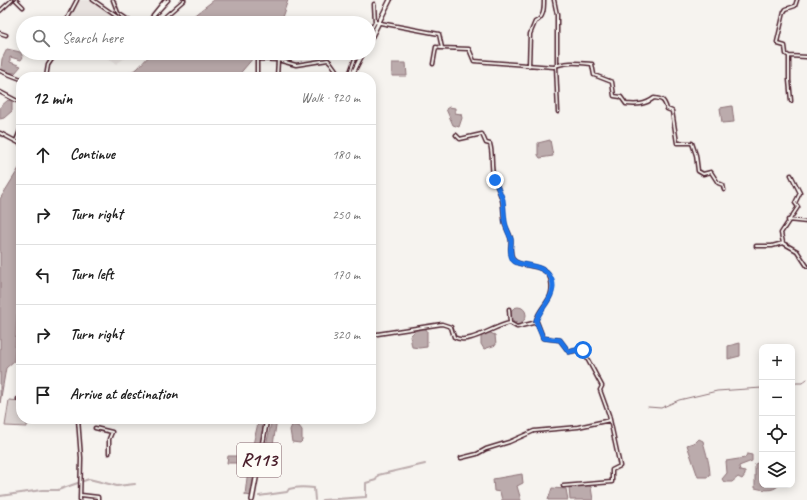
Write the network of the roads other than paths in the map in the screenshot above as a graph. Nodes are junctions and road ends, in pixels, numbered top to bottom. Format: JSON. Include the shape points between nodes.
{"nodes":[{"id":1,"x":12,"y":0,"type":"edge"},
{"id":2,"x":16,"y":0,"type":"edge"},
{"id":3,"x":77,"y":0,"type":"edge"},
{"id":4,"x":93,"y":0,"type":"edge"},
{"id":5,"x":113,"y":0,"type":"edge"},
{"id":6,"x":167,"y":0,"type":"edge"},
{"id":7,"x":184,"y":0,"type":"edge"},
{"id":8,"x":390,"y":0,"type":"edge"},
{"id":9,"x":544,"y":0,"type":"edge"},
{"id":10,"x":554,"y":0,"type":"edge"},
{"id":11,"x":797,"y":0,"type":"edge"},
{"id":12,"x":374,"y":4,"type":"dead end"},
{"id":13,"x":23,"y":7,"type":"dead end"},
{"id":14,"x":0,"y":11,"type":"edge"},
{"id":15,"x":69,"y":16,"type":"edge"},
{"id":16,"x":116,"y":16,"type":"edge"},
{"id":17,"x":122,"y":16,"type":"edge"},
{"id":18,"x":152,"y":16,"type":"edge"},
{"id":19,"x":166,"y":16,"type":"edge"},
{"id":20,"x":375,"y":16,"type":"edge"},
{"id":21,"x":376,"y":23,"type":"joint"},
{"id":22,"x":0,"y":33,"type":"edge"},
{"id":23,"x":6,"y":35,"type":"dead end"},
{"id":24,"x":442,"y":48,"type":"junction"},
{"id":25,"x":789,"y":56,"type":"junction"},
{"id":26,"x":807,"y":57,"type":"edge"},
{"id":27,"x":52,"y":60,"type":"edge"},
{"id":28,"x":257,"y":60,"type":"edge"},
{"id":29,"x":278,"y":60,"type":"joint"},
{"id":30,"x":328,"y":60,"type":"edge"},
{"id":31,"x":328,"y":60,"type":"edge"},
{"id":32,"x":354,"y":60,"type":"edge"},
{"id":33,"x":360,"y":60,"type":"edge"},
{"id":34,"x":433,"y":64,"type":"dead end"},
{"id":35,"x":529,"y":66,"type":"junction"},
{"id":36,"x":557,"y":66,"type":"junction"},
{"id":37,"x":0,"y":71,"type":"edge"},
{"id":38,"x":47,"y":72,"type":"edge"},
{"id":39,"x":257,"y":72,"type":"edge"},
{"id":40,"x":277,"y":72,"type":"edge"},
{"id":41,"x":338,"y":72,"type":"edge"},
{"id":42,"x":351,"y":72,"type":"edge"},
{"id":43,"x":354,"y":72,"type":"edge"},
{"id":44,"x":16,"y":77,"type":"edge"},
{"id":45,"x":0,"y":92,"type":"edge"},
{"id":46,"x":16,"y":100,"type":"edge"},
{"id":47,"x":791,"y":101,"type":"dead end"},
{"id":48,"x":558,"y":112,"type":"dead end"},
{"id":49,"x":0,"y":133,"type":"edge"},
{"id":50,"x":456,"y":135,"type":"dead end"},
{"id":51,"x":16,"y":141,"type":"edge"},
{"id":52,"x":791,"y":175,"type":"dead end"},
{"id":53,"x":724,"y":190,"type":"dead end"},
{"id":54,"x":788,"y":220,"type":"junction"},
{"id":55,"x":807,"y":222,"type":"edge"},
{"id":56,"x":783,"y":243,"type":"junction"},
{"id":57,"x":756,"y":246,"type":"dead end"},
{"id":58,"x":807,"y":266,"type":"edge"},
{"id":59,"x":509,"y":309,"type":"dead end"},
{"id":60,"x":536,"y":321,"type":"junction"},
{"id":61,"x":510,"y":323,"type":"junction"},
{"id":62,"x":376,"y":334,"type":"edge"},
{"id":63,"x":610,"y":420,"type":"junction"},
{"id":64,"x":78,"y":424,"type":"edge"},
{"id":65,"x":265,"y":424,"type":"edge"},
{"id":66,"x":95,"y":428,"type":"dead end"},
{"id":67,"x":109,"y":453,"type":"dead end"},
{"id":68,"x":461,"y":458,"type":"dead end"},
{"id":69,"x":563,"y":486,"type":"dead end"},
{"id":70,"x":81,"y":495,"type":"junction"},
{"id":71,"x":80,"y":500,"type":"edge"},
{"id":72,"x":98,"y":500,"type":"edge"},
{"id":73,"x":252,"y":500,"type":"edge"}],
"edges":[{"from":1,"to":14,"type":"street"},
{"from":2,"to":13,"type":"street"},
{"from":3,"to":15,"type":"street"},
{"from":4,"to":16,"type":"street"},
{"from":5,"to":17,"type":"street","via":[[118,13]]},
{"from":6,"to":18,"type":"street"},
{"from":7,"to":19,"type":"street"},
{"from":8,"to":21,"type":"main road"},
{"from":9,"to":35,"type":"street","via":[[544,12],[535,22],[530,34]]},
{"from":10,"to":36,"type":"street","via":[[557,12]]},
{"from":11,"to":25,"type":"street","via":[[795,6],[784,12],[777,42],[786,46],[786,54]]},
{"from":12,"to":20,"type":"street"},
{"from":21,"to":24,"type":"street","via":[[438,34]]},
{"from":22,"to":23,"type":"street"},
{"from":24,"to":34,"type":"street","via":[[436,47]]},
{"from":24,"to":35,"type":"street","via":[[469,49],[474,61]]},
{"from":25,"to":26,"type":"street"},
{"from":25,"to":47,"type":"street"},
{"from":27,"to":38,"type":"street"},
{"from":28,"to":39,"type":"street"},
{"from":29,"to":30,"type":"street","via":[[296,64]]},
{"from":29,"to":40,"type":"street"},
{"from":31,"to":41,"type":"street"},
{"from":32,"to":42,"type":"street"},
{"from":33,"to":43,"type":"main road"},
{"from":35,"to":36,"type":"street"},
{"from":36,"to":48,"type":"street"},
{"from":36,"to":53,"type":"street","via":[[592,64],[594,75],[612,82],[614,96],[621,98],[626,104],[639,104],[654,98],[663,100],[667,109],[672,111],[677,143],[692,143],[699,172],[711,172],[718,183],[723,185]]},
{"from":37,"to":44,"type":"street"},
{"from":45,"to":46,"type":"street"},
{"from":49,"to":51,"type":"street"},
{"from":50,"to":60,"type":"street","via":[[460,139],[482,134],[486,143],[491,145],[492,170],[503,201],[504,220],[511,241],[513,260],[518,264],[532,265],[545,272],[551,279],[552,294]]},
{"from":52,"to":54,"type":"street","via":[[800,193],[795,203],[798,208]]},
{"from":54,"to":55,"type":"street"},
{"from":54,"to":56,"type":"street","via":[[781,233]]},
{"from":56,"to":57,"type":"street"},
{"from":56,"to":58,"type":"street","via":[[797,251]]},
{"from":59,"to":61,"type":"street"},
{"from":60,"to":61,"type":"street","via":[[517,327]]},
{"from":60,"to":63,"type":"street","via":[[543,338],[560,340],[569,352],[582,349],[602,386],[600,390]]},
{"from":61,"to":62,"type":"street","via":[[460,340],[454,337],[449,326],[442,324]]},
{"from":63,"to":68,"type":"street","via":[[578,427],[534,431],[476,455]]},
{"from":63,"to":69,"type":"street","via":[[620,465],[620,468],[612,470],[613,482]]},
{"from":64,"to":70,"type":"street"},
{"from":65,"to":73,"type":"main road","number":"R113"},
{"from":66,"to":67,"type":"street","via":[[112,432]]},
{"from":70,"to":71,"type":"street"},
{"from":70,"to":72,"type":"street","via":[[98,497]]}]}
